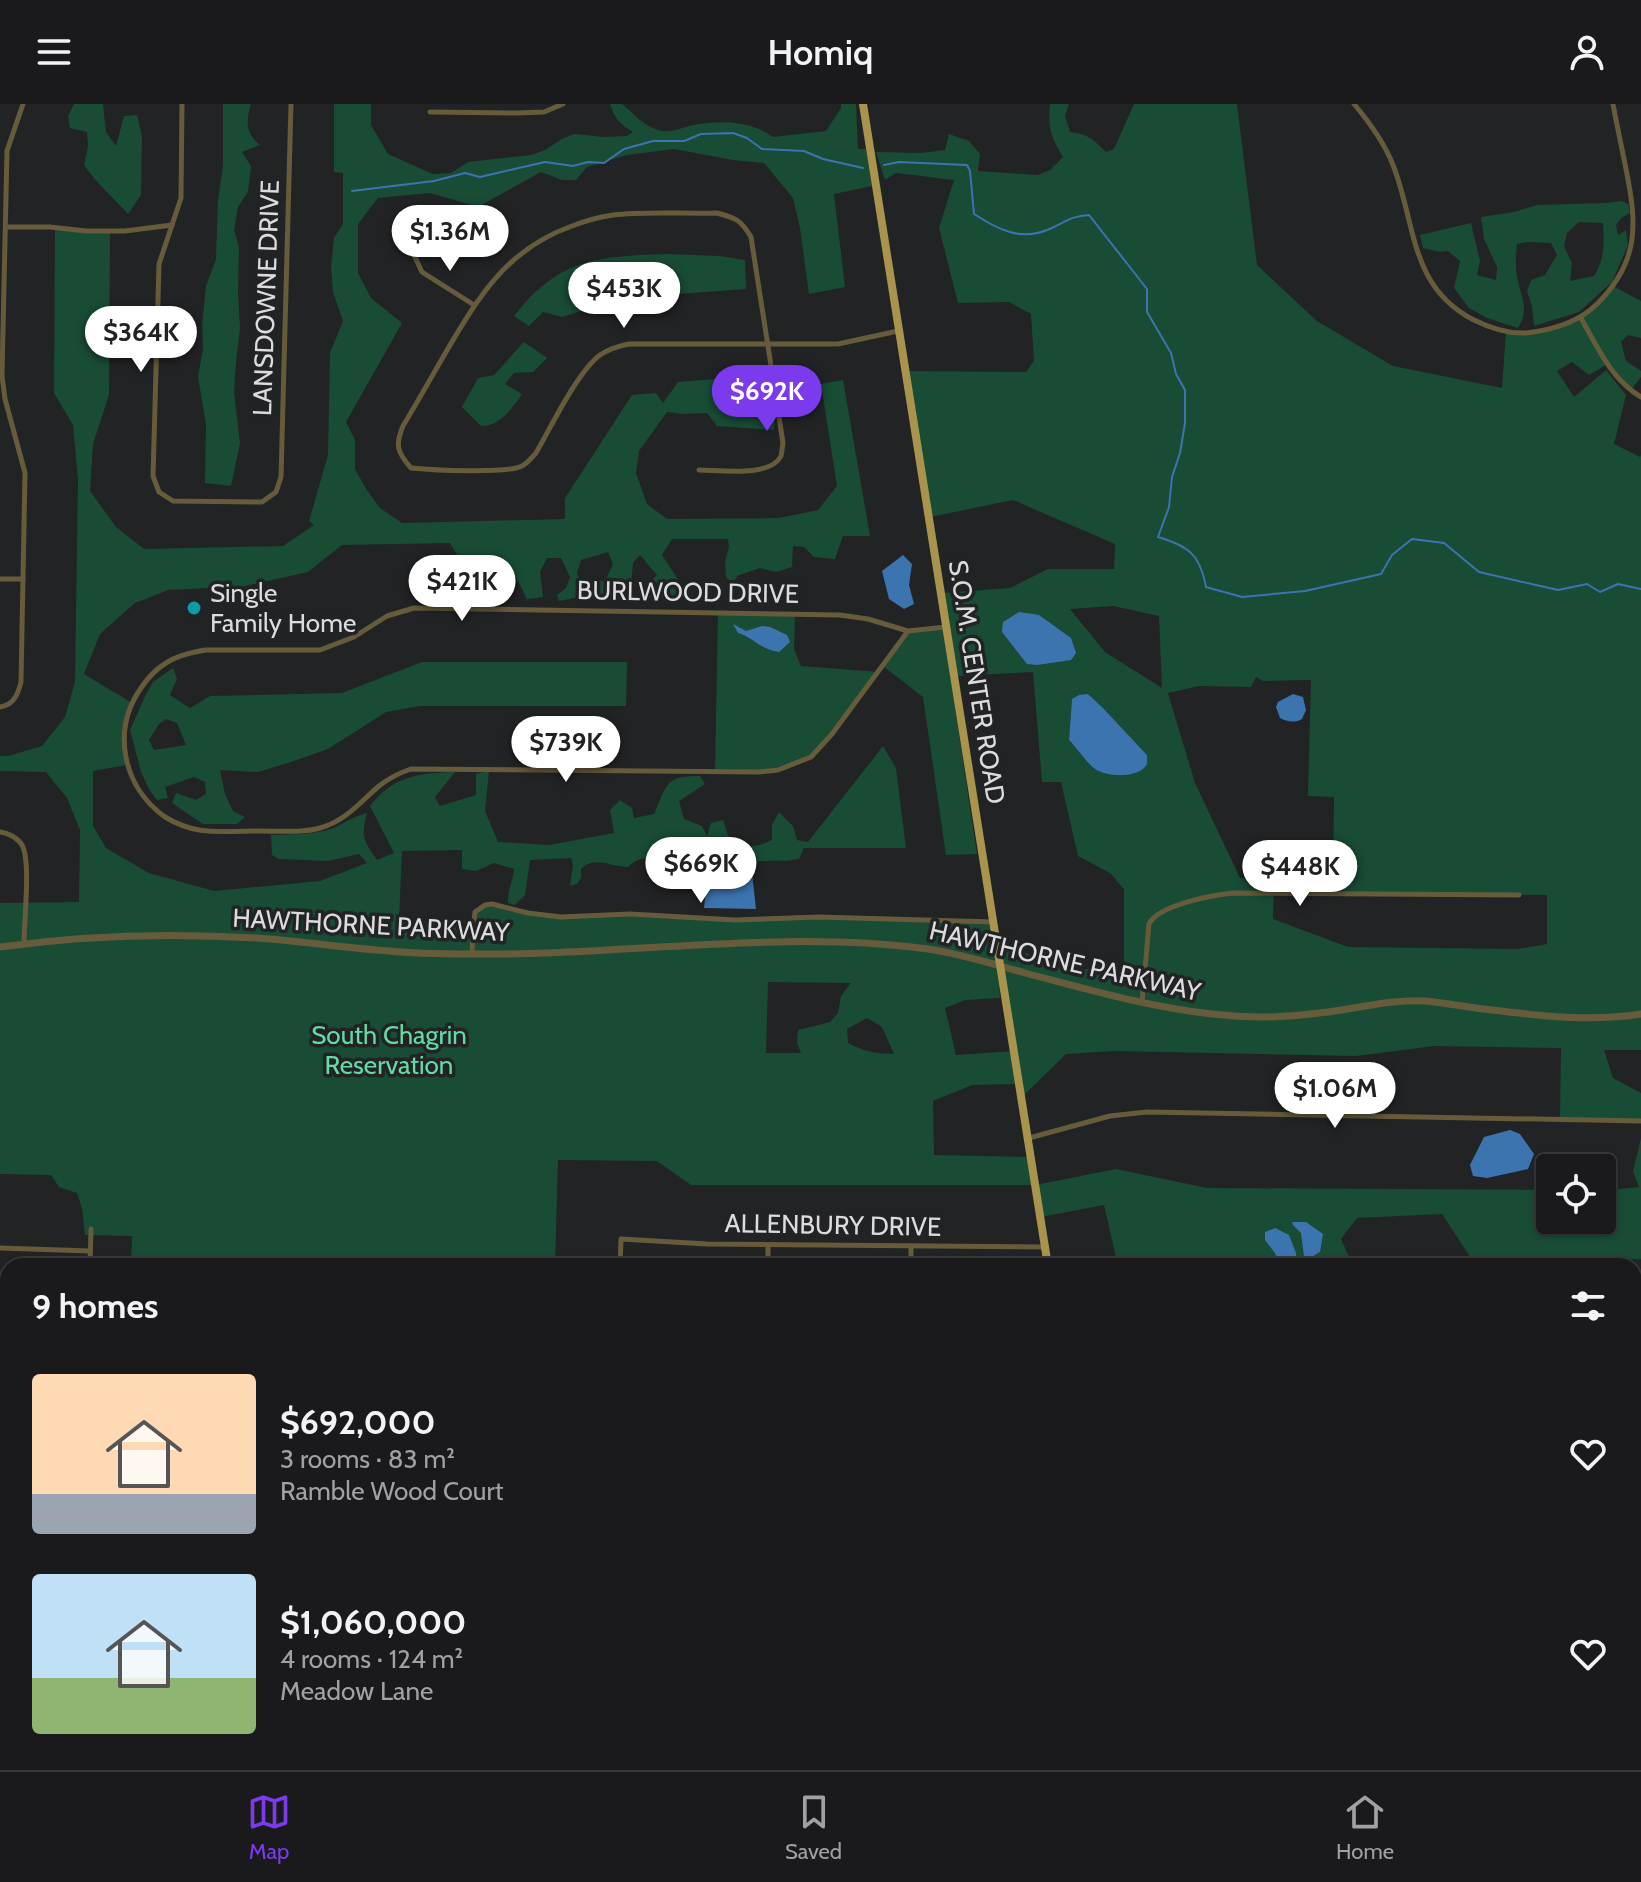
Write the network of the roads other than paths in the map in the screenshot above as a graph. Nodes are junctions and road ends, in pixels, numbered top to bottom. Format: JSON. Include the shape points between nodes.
{"nodes":[{"id":1,"x":23,"y":104,"type":"edge"},
{"id":2,"x":182,"y":104,"type":"edge"},
{"id":3,"x":291,"y":104,"type":"edge"},
{"id":4,"x":563,"y":104,"type":"edge"},
{"id":5,"x":863,"y":104,"type":"edge"},
{"id":6,"x":1354,"y":104,"type":"edge"},
{"id":7,"x":1613,"y":104,"type":"edge"},
{"id":8,"x":430,"y":112,"type":"dead end"},
{"id":9,"x":1637,"y":209,"type":"edge"},
{"id":10,"x":172,"y":225,"type":"junction"},
{"id":11,"x":6,"y":227,"type":"junction"},
{"id":12,"x":413,"y":253,"type":"dead end"},
{"id":13,"x":474,"y":305,"type":"junction"},
{"id":14,"x":1581,"y":318,"type":"junction"},
{"id":15,"x":900,"y":330,"type":"junction"},
{"id":16,"x":766,"y":344,"type":"junction"},
{"id":17,"x":1641,"y":397,"type":"edge"},
{"id":18,"x":699,"y":470,"type":"dead end"},
{"id":19,"x":0,"y":579,"type":"edge"},
{"id":20,"x":23,"y":579,"type":"junction"},
{"id":21,"x":947,"y":627,"type":"junction"},
{"id":22,"x":908,"y":631,"type":"junction"},
{"id":23,"x":0,"y":707,"type":"edge"},
{"id":24,"x":0,"y":832,"type":"edge"},
{"id":25,"x":1519,"y":895,"type":"dead end"},
{"id":26,"x":995,"y":922,"type":"junction"},
{"id":27,"x":24,"y":943,"type":"junction"},
{"id":28,"x":0,"y":947,"type":"edge"},
{"id":29,"x":472,"y":954,"type":"junction"},
{"id":30,"x":1002,"y":966,"type":"junction"},
{"id":31,"x":1142,"y":1003,"type":"junction"},
{"id":32,"x":1641,"y":1014,"type":"edge"},
{"id":33,"x":1641,"y":1121,"type":"edge"},
{"id":34,"x":1029,"y":1138,"type":"junction"},
{"id":35,"x":91,"y":1229,"type":"dead end"},
{"id":36,"x":768,"y":1245,"type":"junction"},
{"id":37,"x":911,"y":1246,"type":"junction"},
{"id":38,"x":1045,"y":1247,"type":"junction"},
{"id":39,"x":0,"y":1248,"type":"edge"},
{"id":40,"x":90,"y":1251,"type":"junction"},
{"id":41,"x":90,"y":1258,"type":"edge"},
{"id":42,"x":620,"y":1258,"type":"edge"},
{"id":43,"x":768,"y":1258,"type":"edge"},
{"id":44,"x":911,"y":1258,"type":"edge"},
{"id":45,"x":1047,"y":1258,"type":"edge"}],
"edges":[{"from":1,"to":11,"type":"street","via":[[7,151]]},
{"from":2,"to":10,"type":"street","via":[[181,198]]},
{"from":3,"to":10,"type":"street","name":"LANSDOWNE DRIVE","via":[[281,477],[276,492],[262,502],[173,501],[159,492],[153,476],[159,264]]},
{"from":4,"to":8,"type":"street","via":[[544,112]]},
{"from":5,"to":15,"type":"main road","name":"S.O.M. CENTER ROAD"},
{"from":6,"to":14,"type":"street","via":[[1392,161],[1422,267],[1447,301],[1479,322],[1519,333]]},
{"from":7,"to":9,"type":"street"},
{"from":9,"to":14,"type":"street","via":[[1626,265]]},
{"from":10,"to":11,"type":"street","via":[[125,231]]},
{"from":11,"to":20,"type":"street","via":[[2,376],[25,473]]},
{"from":12,"to":13,"type":"street","via":[[422,272]]},
{"from":13,"to":16,"type":"street","via":[[507,264],[541,240],[585,221],[613,215],[717,213],[743,224],[751,237]]},
{"from":13,"to":16,"type":"street","via":[[403,426],[400,454],[411,468],[512,470],[526,465],[587,366],[616,346]]},
{"from":14,"to":17,"type":"street","via":[[1609,370]]},
{"from":15,"to":16,"type":"street","via":[[838,344]]},
{"from":15,"to":21,"type":"main road","name":"S.O.M. CENTER ROAD"},
{"from":16,"to":18,"type":"street","via":[[783,443],[780,457],[761,470]]},
{"from":19,"to":20,"type":"street"},
{"from":20,"to":23,"type":"street","via":[[21,682],[17,697]]},
{"from":21,"to":22,"type":"street"},
{"from":21,"to":26,"type":"main road","name":"S.O.M. CENTER ROAD"},
{"from":22,"to":22,"type":"street","name":"BURLWOOD DRIVE","via":[[840,615],[414,608],[320,650],[206,650],[165,663],[134,697],[127,715],[125,758],[130,776],[155,808],[179,824],[219,831],[323,828],[411,769],[778,770],[811,757]]},
{"from":24,"to":27,"type":"street","via":[[21,843],[26,858]]},
{"from":25,"to":31,"type":"street","via":[[1233,893],[1198,898],[1152,918]]},
{"from":26,"to":29,"type":"street","via":[[561,917],[492,904],[475,912]]},
{"from":26,"to":30,"type":"main road","name":"S.O.M. CENTER ROAD"},
{"from":27,"to":28,"type":"street","name":"HAWTHORNE PARKWAY"},
{"from":27,"to":29,"type":"street","name":"HAWTHORNE PARKWAY","via":[[156,935]]},
{"from":29,"to":30,"type":"street","name":"HAWTHORNE PARKWAY","via":[[840,943],[932,950]]},
{"from":30,"to":31,"type":"street","name":"HAWTHORNE PARKWAY"},
{"from":30,"to":34,"type":"main road","name":"S.O.M. CENTER ROAD"},
{"from":31,"to":32,"type":"street","name":"HAWTHORNE PARKWAY","via":[[1245,1016],[1314,1014],[1409,1001],[1603,1019]]},
{"from":33,"to":34,"type":"street","via":[[1147,1112],[1110,1116]]},
{"from":34,"to":38,"type":"main road","name":"S.O.M. CENTER ROAD"},
{"from":35,"to":40,"type":"street"},
{"from":36,"to":37,"type":"street","name":"ALLENBURY DRIVE"},
{"from":36,"to":42,"type":"street","name":"ALLENBURY DRIVE","via":[[621,1239]]},
{"from":36,"to":43,"type":"street"},
{"from":37,"to":38,"type":"street","name":"ALLENBURY DRIVE"},
{"from":37,"to":44,"type":"street"},
{"from":38,"to":45,"type":"main road","name":"S.O.M. CENTER ROAD"},
{"from":39,"to":40,"type":"street"},
{"from":40,"to":41,"type":"street"}]}
